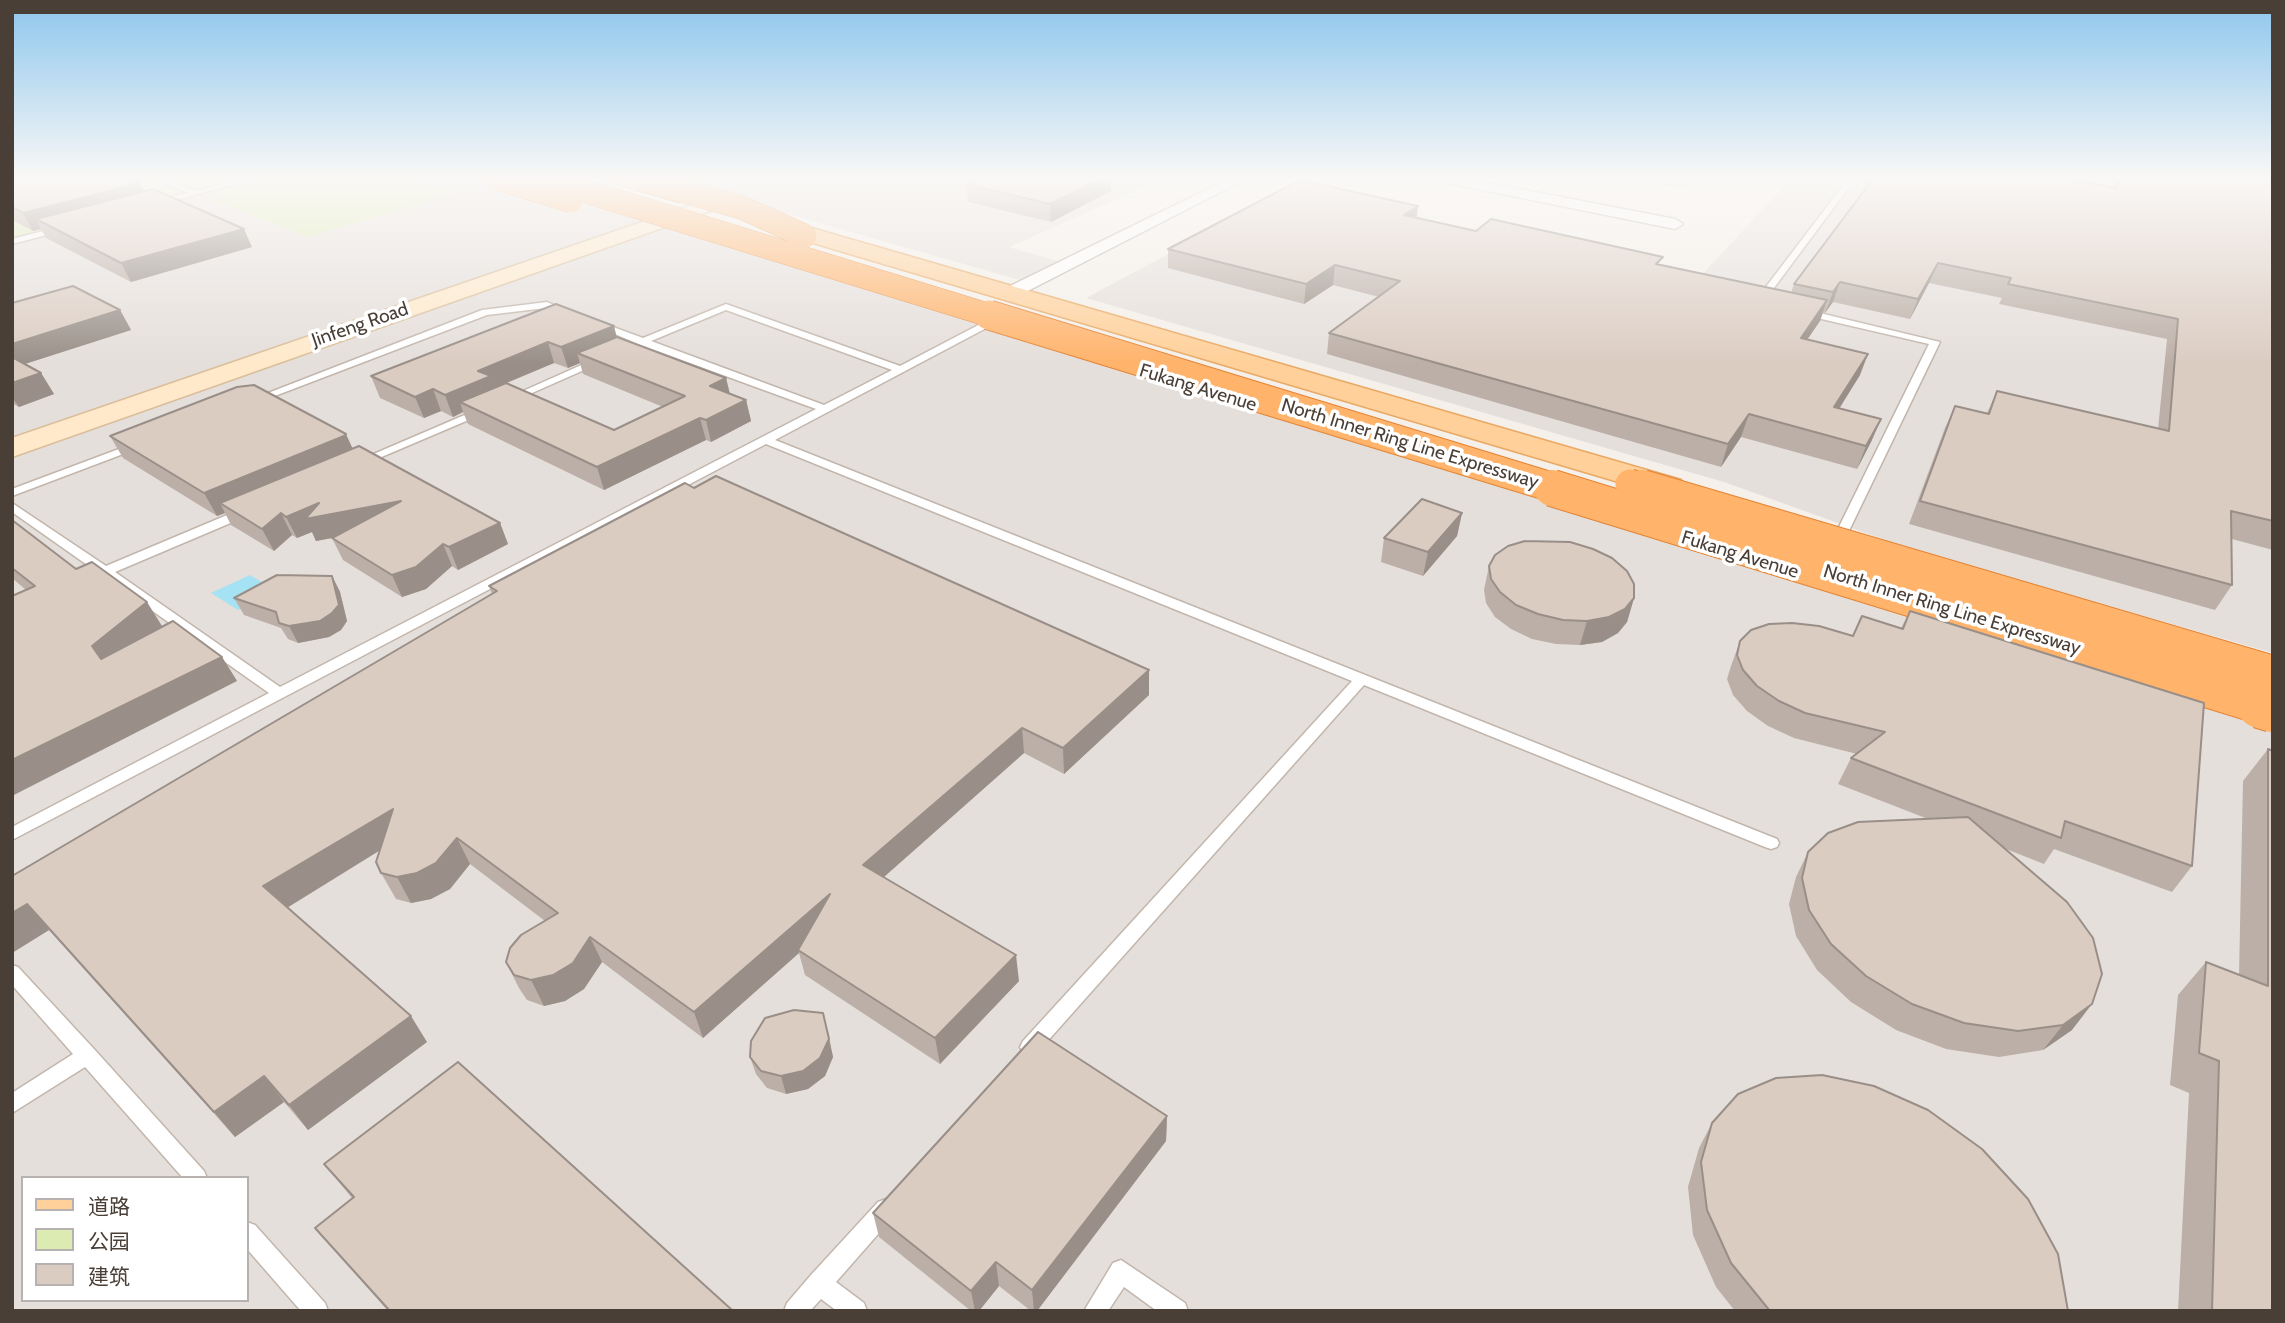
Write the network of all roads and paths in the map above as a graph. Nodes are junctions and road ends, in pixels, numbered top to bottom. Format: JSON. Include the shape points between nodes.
{"nodes":[{"id":1,"x":591,"y":241,"type":"edge"},
{"id":2,"x":594,"y":241,"type":"edge"},
{"id":3,"x":717,"y":241,"type":"edge"},
{"id":4,"x":725,"y":241,"type":"edge"},
{"id":5,"x":769,"y":241,"type":"edge"},
{"id":6,"x":789,"y":241,"type":"edge"},
{"id":7,"x":812,"y":241,"type":"edge"},
{"id":8,"x":832,"y":241,"type":"edge"},
{"id":9,"x":1115,"y":241,"type":"edge"},
{"id":10,"x":1804,"y":241,"type":"edge"},
{"id":11,"x":903,"y":278,"type":"junction"},
{"id":12,"x":1010,"y":293,"type":"junction"},
{"id":13,"x":1770,"y":305,"type":"edge"},
{"id":14,"x":1796,"y":311,"type":"edge"},
{"id":15,"x":989,"y":323,"type":"junction"},
{"id":16,"x":644,"y":341,"type":"junction"},
{"id":17,"x":631,"y":347,"type":"edge"},
{"id":18,"x":606,"y":358,"type":"edge"},
{"id":19,"x":900,"y":369,"type":"junction"},
{"id":20,"x":503,"y":402,"type":"edge"},
{"id":21,"x":242,"y":405,"type":"edge"},
{"id":22,"x":490,"y":407,"type":"edge"},
{"id":23,"x":825,"y":409,"type":"junction"},
{"id":24,"x":12,"y":437,"type":"edge"},
{"id":25,"x":766,"y":440,"type":"junction"},
{"id":26,"x":140,"y":444,"type":"edge"},
{"id":27,"x":12,"y":448,"type":"edge"},
{"id":28,"x":349,"y":467,"type":"edge"},
{"id":29,"x":12,"y":493,"type":"edge"},
{"id":30,"x":12,"y":506,"type":"edge"},
{"id":31,"x":260,"y":506,"type":"edge"},
{"id":32,"x":1840,"y":537,"type":"junction"},
{"id":33,"x":106,"y":571,"type":"junction"},
{"id":34,"x":2273,"y":664,"type":"edge"},
{"id":35,"x":2273,"y":674,"type":"edge"},
{"id":36,"x":1362,"y":679,"type":"junction"},
{"id":37,"x":280,"y":694,"type":"junction"},
{"id":38,"x":2273,"y":709,"type":"edge"},
{"id":39,"x":2273,"y":720,"type":"edge"},
{"id":40,"x":12,"y":834,"type":"edge"},
{"id":41,"x":1771,"y":843,"type":"dead end"},
{"id":42,"x":12,"y":972,"type":"edge"},
{"id":43,"x":87,"y":1055,"type":"junction"},
{"id":44,"x":1017,"y":1062,"type":"edge"},
{"id":45,"x":12,"y":1104,"type":"edge"},
{"id":46,"x":195,"y":1176,"type":"edge"},
{"id":47,"x":899,"y":1194,"type":"edge"},
{"id":48,"x":248,"y":1234,"type":"edge"},
{"id":49,"x":819,"y":1283,"type":"junction"},
{"id":50,"x":317,"y":1311,"type":"edge"},
{"id":51,"x":795,"y":1311,"type":"edge"},
{"id":52,"x":856,"y":1311,"type":"edge"},
{"id":53,"x":1095,"y":1311,"type":"edge"},
{"id":54,"x":1177,"y":1311,"type":"edge"}],
"edges":[{"from":1,"to":24,"type":"street","name":"Jinfeng Road"},
{"from":2,"to":27,"type":"street","name":"Jinfeng Road"},
{"from":3,"to":11,"type":"highway","bridge":true},
{"from":4,"to":15,"type":"main road","name":"Fukang Avenue"},
{"from":5,"to":11,"type":"highway","name":"North Inner Ring Line Expressway","bridge":true},
{"from":6,"to":11,"type":"highway","name":"North Inner Ring Line Expressway"},
{"from":7,"to":11,"type":"highway","bridge":true},
{"from":8,"to":12,"type":"main road","name":"Fukang Avenue"},
{"from":9,"to":12,"type":"street"},
{"from":10,"to":13,"type":"lane","via":[[1758,302]]},
{"from":11,"to":35,"type":"highway","name":"North Inner Ring Line Expressway","bridge":true},
{"from":11,"to":38,"type":"highway","name":"North Inner Ring Line Expressway","bridge":true},
{"from":12,"to":32,"type":"main road","name":"Fukang Avenue"},
{"from":14,"to":32,"type":"lane","via":[[1936,342]]},
{"from":15,"to":19,"type":"lane"},
{"from":15,"to":39,"type":"main road","name":"Fukang Avenue"},
{"from":16,"to":17,"type":"lane"},
{"from":16,"to":19,"type":"lane","via":[[726,307]]},
{"from":16,"to":21,"type":"lane","via":[[547,305],[485,312]]},
{"from":16,"to":23,"type":"lane"},
{"from":18,"to":20,"type":"lane"},
{"from":19,"to":23,"type":"lane"},
{"from":22,"to":28,"type":"lane"},
{"from":23,"to":25,"type":"lane"},
{"from":25,"to":36,"type":"lane"},
{"from":25,"to":37,"type":"lane"},
{"from":26,"to":29,"type":"lane"},
{"from":30,"to":33,"type":"lane"},
{"from":31,"to":33,"type":"lane"},
{"from":32,"to":34,"type":"main road","name":"Fukang Avenue"},
{"from":33,"to":37,"type":"lane"},
{"from":36,"to":41,"type":"lane"},
{"from":36,"to":44,"type":"lane"},
{"from":37,"to":40,"type":"lane"},
{"from":42,"to":43,"type":"lane"},
{"from":43,"to":45,"type":"lane"},
{"from":43,"to":46,"type":"lane"},
{"from":47,"to":49,"type":"lane"},
{"from":48,"to":50,"type":"lane"},
{"from":49,"to":51,"type":"lane"},
{"from":49,"to":52,"type":"lane"},
{"from":53,"to":54,"type":"lane","via":[[1121,1271]]}]}
